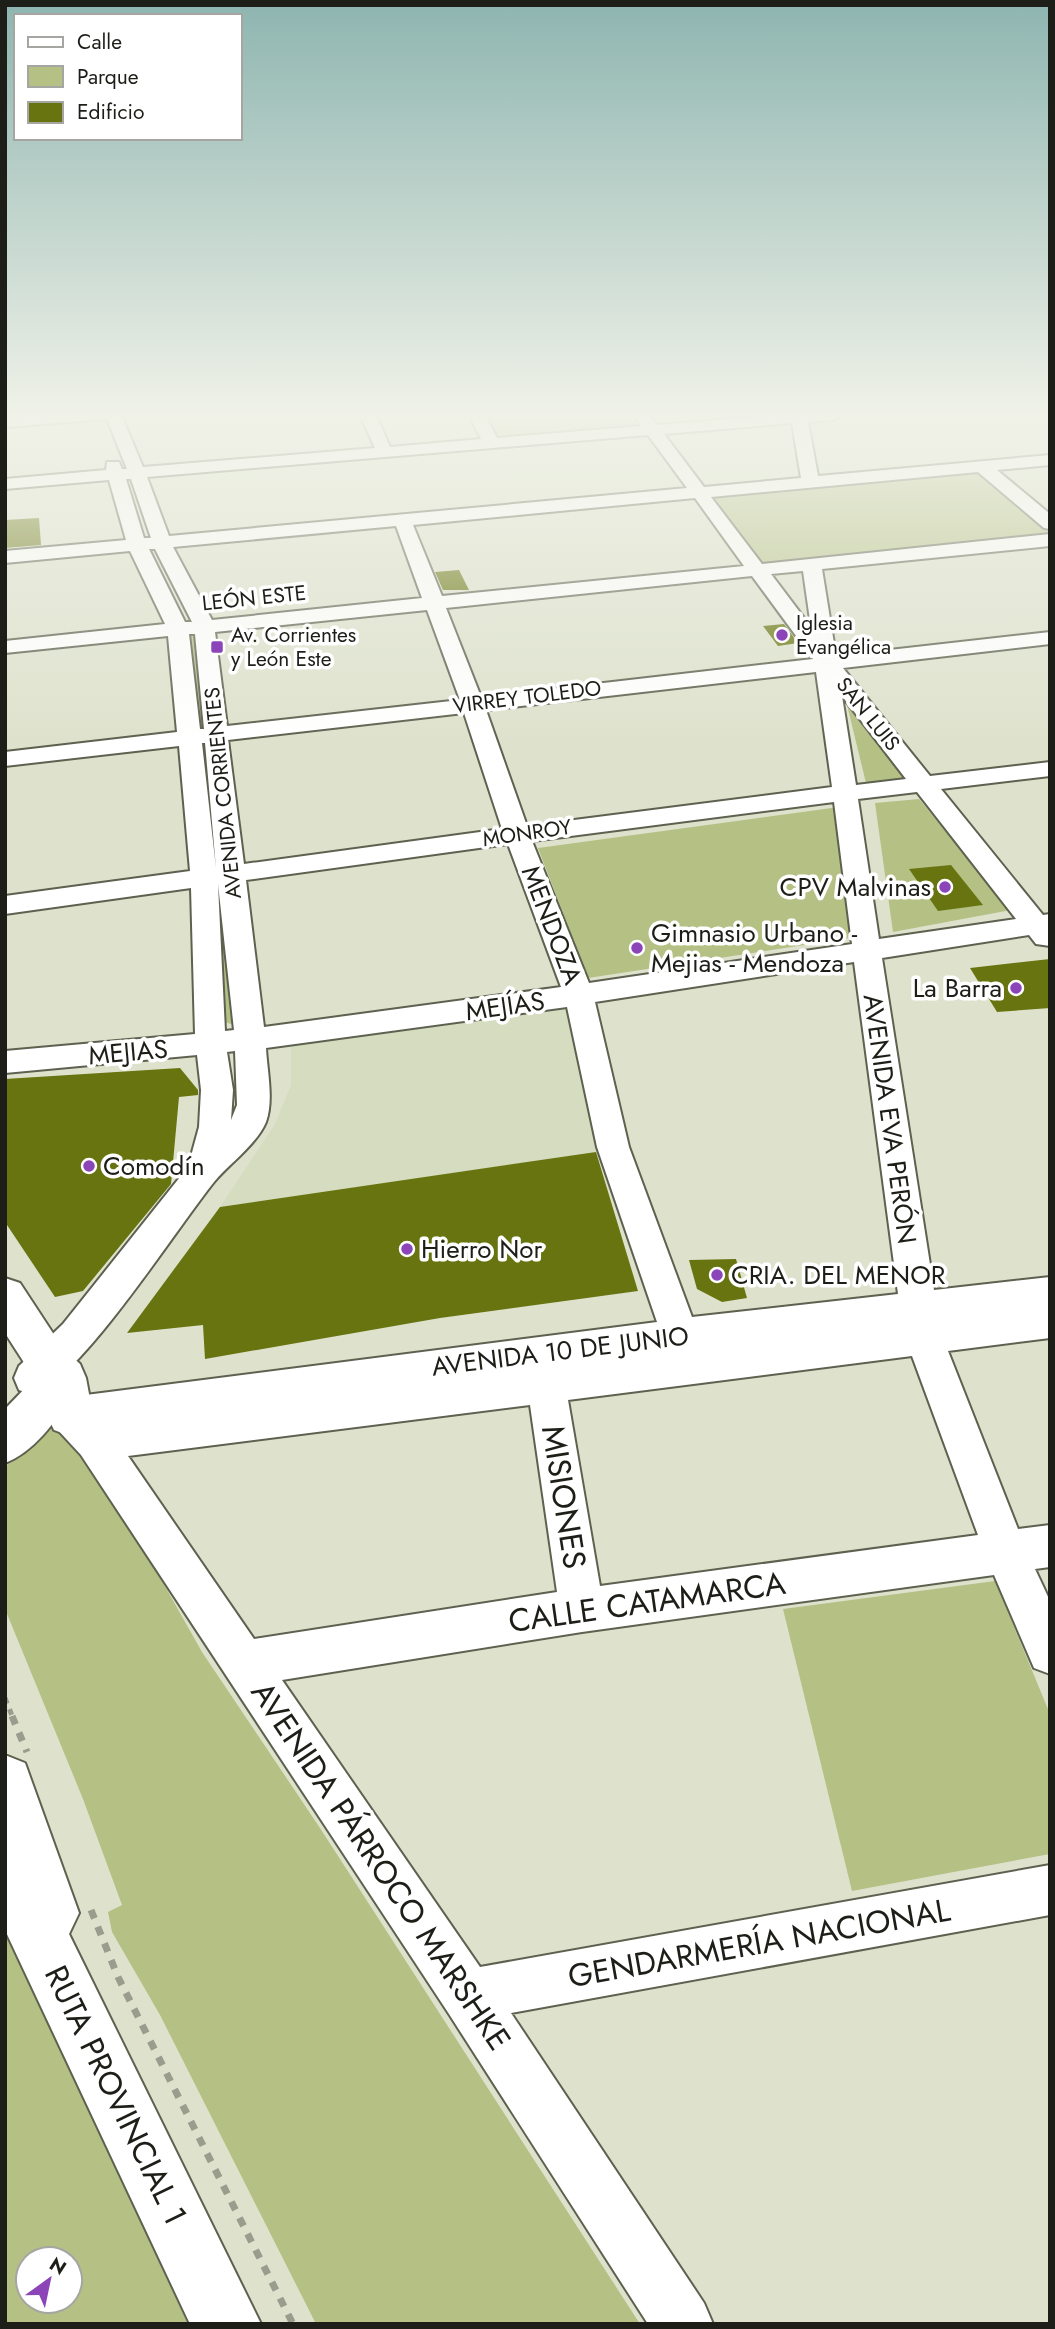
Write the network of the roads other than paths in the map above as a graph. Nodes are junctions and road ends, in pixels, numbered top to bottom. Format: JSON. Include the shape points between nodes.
{"nodes":[{"id":1,"x":131,"y":524,"type":"edge"},
{"id":2,"x":155,"y":524,"type":"edge"},
{"id":3,"x":374,"y":524,"type":"edge"},
{"id":4,"x":404,"y":524,"type":"edge"},
{"id":5,"x":723,"y":524,"type":"edge"},
{"id":6,"x":1050,"y":540,"type":"edge"},
{"id":7,"x":162,"y":543,"type":"junction"},
{"id":8,"x":137,"y":545,"type":"junction"},
{"id":9,"x":5,"y":557,"type":"edge"},
{"id":10,"x":811,"y":564,"type":"junction"},
{"id":11,"x":757,"y":569,"type":"junction"},
{"id":12,"x":434,"y":603,"type":"junction"},
{"id":13,"x":204,"y":625,"type":"junction"},
{"id":14,"x":178,"y":629,"type":"junction"},
{"id":15,"x":1050,"y":638,"type":"edge"},
{"id":16,"x":5,"y":647,"type":"edge"},
{"id":17,"x":827,"y":663,"type":"junction"},
{"id":18,"x":472,"y":704,"type":"junction"},
{"id":19,"x":218,"y":733,"type":"junction"},
{"id":20,"x":188,"y":737,"type":"junction"},
{"id":21,"x":5,"y":759,"type":"edge"},
{"id":22,"x":1050,"y":768,"type":"edge"},
{"id":23,"x":925,"y":785,"type":"junction"},
{"id":24,"x":847,"y":794,"type":"junction"},
{"id":25,"x":517,"y":835,"type":"junction"},
{"id":26,"x":232,"y":872,"type":"junction"},
{"id":27,"x":204,"y":876,"type":"junction"},
{"id":28,"x":5,"y":905,"type":"edge"},
{"id":29,"x":1045,"y":930,"type":"edge"},
{"id":30,"x":865,"y":952,"type":"junction"},
{"id":31,"x":579,"y":996,"type":"junction"},
{"id":32,"x":250,"y":1040,"type":"junction"},
{"id":33,"x":211,"y":1045,"type":"junction"},
{"id":34,"x":5,"y":1062,"type":"edge"},
{"id":35,"x":203,"y":1172,"type":"junction"},
{"id":36,"x":1050,"y":1292,"type":"edge"},
{"id":37,"x":5,"y":1296,"type":"edge"},
{"id":38,"x":1050,"y":1322,"type":"edge"},
{"id":39,"x":921,"y":1323,"type":"junction"},
{"id":40,"x":680,"y":1335,"type":"junction"},
{"id":41,"x":5,"y":1339,"type":"edge"},
{"id":42,"x":546,"y":1384,"type":"junction"},
{"id":43,"x":55,"y":1389,"type":"edge"},
{"id":44,"x":5,"y":1442,"type":"edge"},
{"id":45,"x":1050,"y":1546,"type":"edge"},
{"id":46,"x":1006,"y":1553,"type":"junction"},
{"id":47,"x":582,"y":1610,"type":"junction"},
{"id":48,"x":1050,"y":1652,"type":"edge"},
{"id":49,"x":245,"y":1662,"type":"junction"},
{"id":50,"x":18,"y":1772,"type":"edge"},
{"id":51,"x":5,"y":1866,"type":"edge"},
{"id":52,"x":1050,"y":1890,"type":"edge"},
{"id":53,"x":468,"y":1995,"type":"junction"},
{"id":54,"x":97,"y":2054,"type":"junction"},
{"id":55,"x":226,"y":2324,"type":"edge"},
{"id":56,"x":683,"y":2324,"type":"edge"}],
"edges":[{"from":1,"to":8,"type":"street","name":"AVENIDA CORRIENTES"},
{"from":2,"to":7,"type":"street","name":"AVENIDA CORRIENTES"},
{"from":3,"to":7,"type":"street"},
{"from":4,"to":12,"type":"street","name":"MENDOZA"},
{"from":5,"to":11,"type":"street","name":"SAN LUIS"},
{"from":6,"to":10,"type":"street","name":"LEÓN ESTE"},
{"from":7,"to":8,"type":"street"},
{"from":7,"to":13,"type":"street","name":"AVENIDA CORRIENTES"},
{"from":8,"to":9,"type":"street"},
{"from":8,"to":14,"type":"street","name":"AVENIDA CORRIENTES"},
{"from":10,"to":11,"type":"street","name":"LEÓN ESTE"},
{"from":10,"to":17,"type":"street","name":"AVENIDA EVA PERÓN"},
{"from":11,"to":12,"type":"street","name":"LEÓN ESTE"},
{"from":11,"to":17,"type":"street","name":"SAN LUIS"},
{"from":12,"to":13,"type":"street","name":"LEÓN ESTE"},
{"from":12,"to":18,"type":"street","name":"MENDOZA"},
{"from":13,"to":14,"type":"street","name":"LEÓN ESTE"},
{"from":13,"to":19,"type":"street","name":"AVENIDA CORRIENTES"},
{"from":14,"to":16,"type":"street","name":"LEÓN ESTE"},
{"from":14,"to":20,"type":"street","name":"AVENIDA CORRIENTES"},
{"from":15,"to":17,"type":"street","name":"VIRREY TOLEDO"},
{"from":17,"to":18,"type":"street","name":"VIRREY TOLEDO"},
{"from":17,"to":23,"type":"street","name":"SAN LUIS"},
{"from":17,"to":24,"type":"street","name":"AVENIDA EVA PERÓN"},
{"from":18,"to":19,"type":"street","name":"VIRREY TOLEDO"},
{"from":18,"to":25,"type":"street","name":"MENDOZA"},
{"from":19,"to":20,"type":"street","name":"VIRREY TOLEDO"},
{"from":19,"to":26,"type":"street","name":"AVENIDA CORRIENTES"},
{"from":20,"to":21,"type":"street","name":"VIRREY TOLEDO"},
{"from":20,"to":27,"type":"street","name":"AVENIDA CORRIENTES"},
{"from":22,"to":23,"type":"street","name":"MONROY"},
{"from":23,"to":24,"type":"street","name":"MONROY"},
{"from":23,"to":29,"type":"street","name":"SAN LUIS"},
{"from":24,"to":25,"type":"street","name":"MONROY"},
{"from":24,"to":30,"type":"street","name":"AVENIDA EVA PERÓN"},
{"from":25,"to":26,"type":"street","name":"MONROY"},
{"from":25,"to":31,"type":"street","name":"MENDOZA"},
{"from":26,"to":27,"type":"street","name":"MONROY"},
{"from":26,"to":32,"type":"street","name":"AVENIDA CORRIENTES"},
{"from":27,"to":28,"type":"street","name":"MONROY"},
{"from":27,"to":33,"type":"street","name":"AVENIDA CORRIENTES"},
{"from":29,"to":30,"type":"street","name":"MEJÍAS"},
{"from":30,"to":31,"type":"street","name":"MEJÍAS"},
{"from":30,"to":39,"type":"street","name":"AVENIDA EVA PERÓN"},
{"from":31,"to":32,"type":"street","name":"MEJÍAS"},
{"from":31,"to":40,"type":"street","name":"MENDOZA","via":[[613,1147]]},
{"from":32,"to":33,"type":"street","name":"MEJIAS"},
{"from":32,"to":35,"type":"street","name":"AVENIDA CORRIENTES","via":[[250,1121]]},
{"from":33,"to":34,"type":"street","name":"MEJIAS"},
{"from":33,"to":35,"type":"street","name":"AVENIDA CORRIENTES","via":[[217,1090],[215,1127]]},
{"from":35,"to":43,"type":"street","name":"AVENIDA CORRIENTES"},
{"from":36,"to":39,"type":"street","name":"AVENIDA 10 DE JUNIO"},
{"from":37,"to":43,"type":"main road","name":"AVENIDA PÁRROCO MARSHKE"},
{"from":38,"to":39,"type":"street","name":"AVENIDA 10 DE JUNIO"},
{"from":39,"to":40,"type":"street","name":"AVENIDA 10 DE JUNIO"},
{"from":39,"to":42,"type":"street","name":"AVENIDA 10 DE JUNIO"},
{"from":39,"to":46,"type":"street","name":"AVENIDA EVA PERÓN"},
{"from":40,"to":43,"type":"street","name":"AVENIDA 10 DE JUNIO"},
{"from":41,"to":43,"type":"main road","name":"AVENIDA PÁRROCO MARSHKE"},
{"from":42,"to":43,"type":"street","name":"AVENIDA 10 DE JUNIO"},
{"from":42,"to":47,"type":"street","name":"MISIONES"},
{"from":43,"to":44,"type":"main road"},
{"from":43,"to":49,"type":"street","name":"AVENIDA PÁRROCO MARSHKE"},
{"from":45,"to":46,"type":"street","name":"CALLE CATAMARCA"},
{"from":46,"to":47,"type":"street","name":"CALLE CATAMARCA"},
{"from":46,"to":48,"type":"street","name":"AVENIDA EVA PERÓN"},
{"from":47,"to":49,"type":"street","name":"CALLE CATAMARCA"},
{"from":49,"to":53,"type":"street","name":"AVENIDA PÁRROCO MARSHKE"},
{"from":50,"to":54,"type":"main road"},
{"from":51,"to":54,"type":"main road","name":"RUTA PROVINCIAL 1"},
{"from":52,"to":53,"type":"street","name":"GENDARMERÍA NACIONAL"},
{"from":53,"to":56,"type":"street","name":"AVENIDA PÁRROCO MARSHKE"},
{"from":54,"to":55,"type":"main road","name":"RUTA PROVINCIAL 1"}]}
